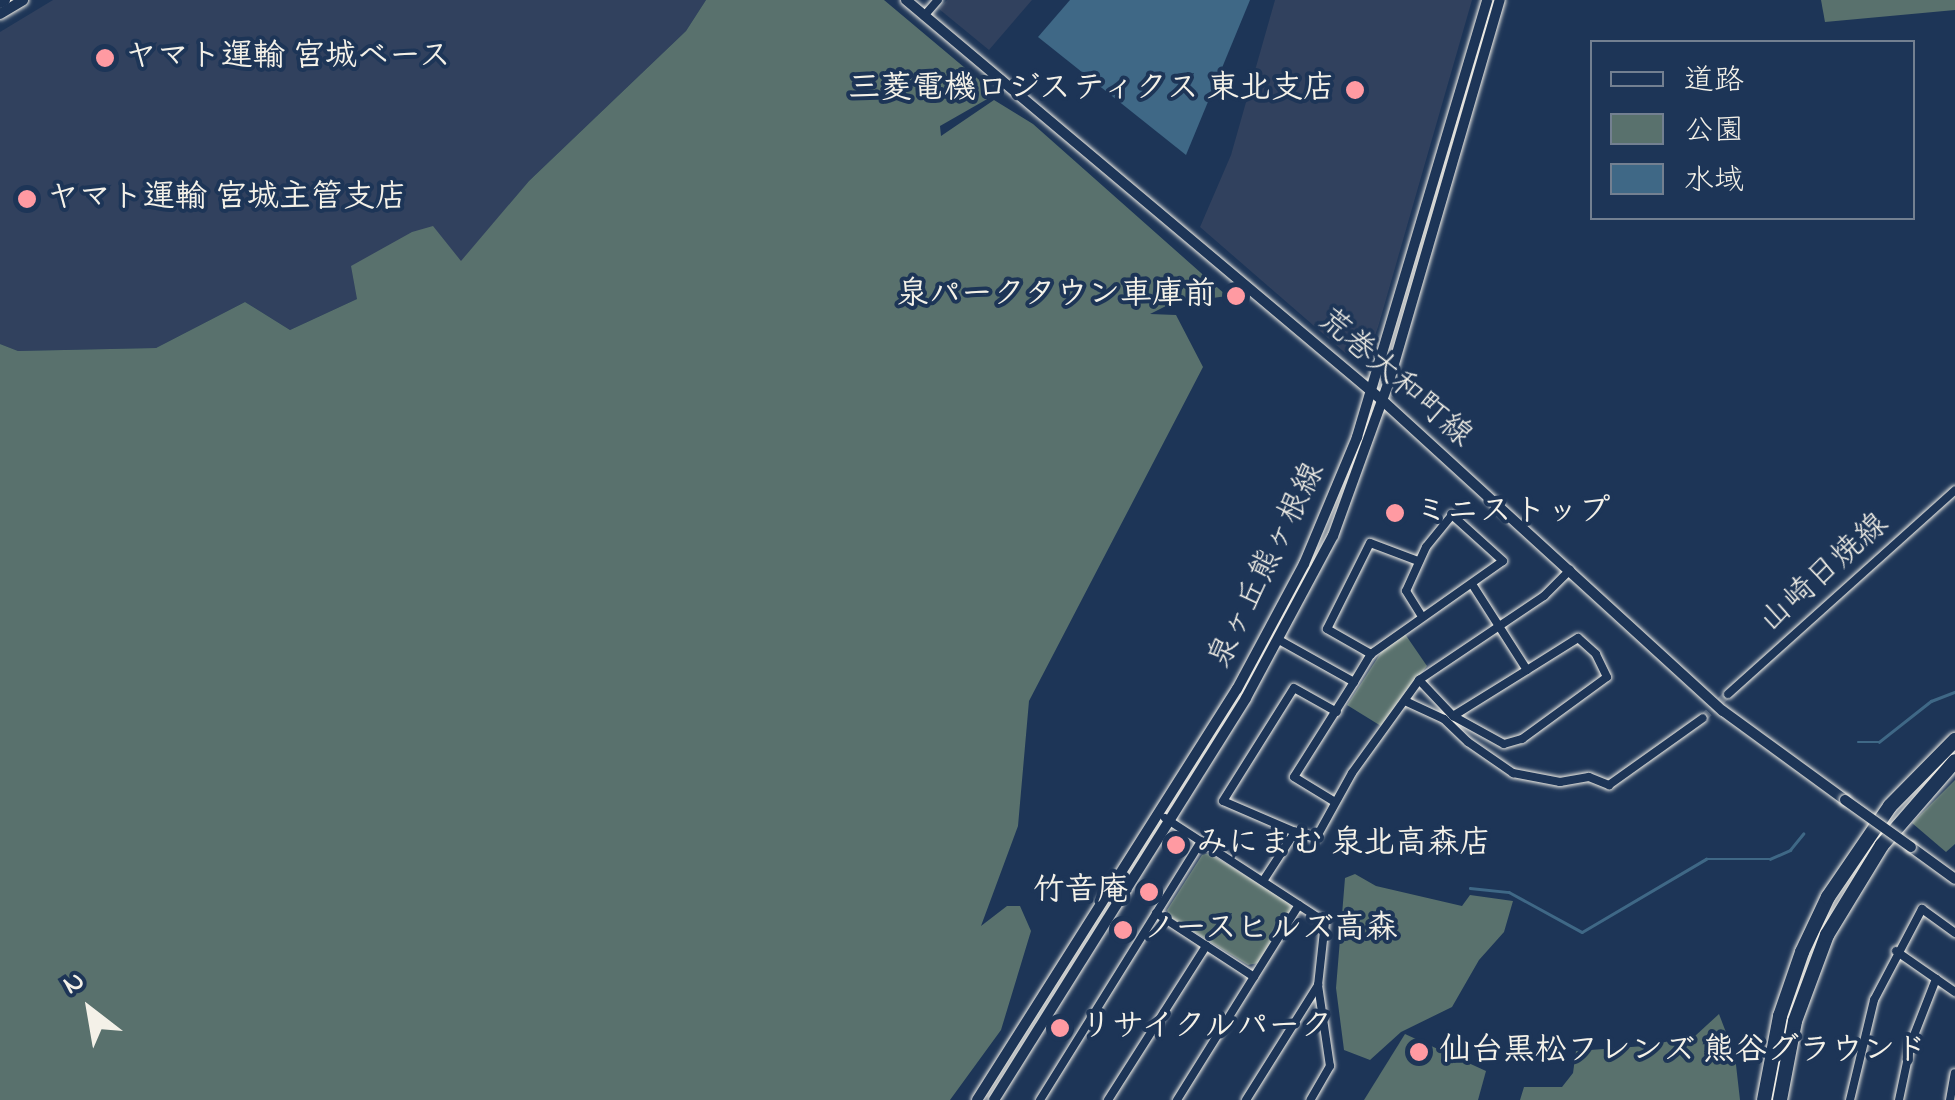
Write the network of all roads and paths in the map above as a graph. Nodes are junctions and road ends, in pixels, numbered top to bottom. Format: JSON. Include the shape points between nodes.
{"nodes":[{"id":1,"x":23,"y":0,"type":"edge"},
{"id":2,"x":906,"y":0,"type":"edge"},
{"id":3,"x":938,"y":0,"type":"edge"},
{"id":4,"x":1487,"y":0,"type":"edge"},
{"id":5,"x":1500,"y":0,"type":"edge"},
{"id":6,"x":0,"y":14,"type":"edge"},
{"id":7,"x":924,"y":16,"type":"junction"},
{"id":8,"x":1372,"y":391,"type":"junction"},
{"id":9,"x":1383,"y":401,"type":"junction"},
{"id":10,"x":1955,"y":490,"type":"edge"},
{"id":11,"x":1418,"y":562,"type":"junction"},
{"id":12,"x":1570,"y":570,"type":"junction"},
{"id":13,"x":1472,"y":584,"type":"junction"},
{"id":14,"x":1421,"y":615,"type":"junction"},
{"id":15,"x":1500,"y":627,"type":"junction"},
{"id":16,"x":1278,"y":640,"type":"junction"},
{"id":17,"x":1371,"y":654,"type":"junction"},
{"id":18,"x":1527,"y":670,"type":"junction"},
{"id":19,"x":1419,"y":680,"type":"junction"},
{"id":20,"x":1354,"y":682,"type":"junction"},
{"id":21,"x":1728,"y":694,"type":"tunnel mouth"},
{"id":22,"x":1404,"y":701,"type":"junction"},
{"id":23,"x":1337,"y":712,"type":"junction"},
{"id":24,"x":1454,"y":716,"type":"junction"},
{"id":25,"x":1703,"y":718,"type":"tunnel mouth"},
{"id":26,"x":1955,"y":740,"type":"edge"},
{"id":27,"x":1955,"y":761,"type":"edge"},
{"id":28,"x":1335,"y":802,"type":"junction"},
{"id":29,"x":1158,"y":813,"type":"junction"},
{"id":30,"x":1170,"y":820,"type":"junction"},
{"id":31,"x":1295,"y":832,"type":"junction"},
{"id":32,"x":1201,"y":841,"type":"junction"},
{"id":33,"x":1955,"y":879,"type":"edge"},
{"id":34,"x":1263,"y":881,"type":"junction"},
{"id":35,"x":1300,"y":905,"type":"junction"},
{"id":36,"x":1156,"y":914,"type":"junction"},
{"id":37,"x":1955,"y":934,"type":"edge"},
{"id":38,"x":1206,"y":946,"type":"junction"},
{"id":39,"x":1896,"y":950,"type":"junction"},
{"id":40,"x":1254,"y":977,"type":"junction"},
{"id":41,"x":1936,"y":979,"type":"junction"},
{"id":42,"x":1318,"y":985,"type":"junction"},
{"id":43,"x":1955,"y":992,"type":"edge"},
{"id":44,"x":1955,"y":1073,"type":"edge"},
{"id":45,"x":977,"y":1100,"type":"edge"},
{"id":46,"x":994,"y":1100,"type":"edge"},
{"id":47,"x":1040,"y":1100,"type":"edge"},
{"id":48,"x":1108,"y":1100,"type":"edge"},
{"id":49,"x":1177,"y":1100,"type":"edge"},
{"id":50,"x":1246,"y":1100,"type":"edge"},
{"id":51,"x":1310,"y":1100,"type":"edge"},
{"id":52,"x":1764,"y":1100,"type":"edge"},
{"id":53,"x":1780,"y":1100,"type":"edge"},
{"id":54,"x":1850,"y":1100,"type":"edge"},
{"id":55,"x":1899,"y":1100,"type":"edge"},
{"id":56,"x":1950,"y":1100,"type":"edge"}],
"edges":[{"from":1,"to":6,"type":"main road"},
{"from":2,"to":7,"type":"main road","name":"荒巻大和町線"},
{"from":3,"to":7,"type":"street"},
{"from":4,"to":8,"type":"main road","name":"泉ヶ丘熊ヶ根線"},
{"from":5,"to":9,"type":"main road","name":"泉ヶ丘熊ヶ根線"},
{"from":7,"to":8,"type":"main road","name":"荒巻大和町線"},
{"from":8,"to":9,"type":"main road","name":"荒巻大和町線"},
{"from":8,"to":29,"type":"main road","name":"泉ヶ丘熊ヶ根線","via":[[1277,618]]},
{"from":9,"to":12,"type":"main road","name":"荒巻大和町線"},
{"from":9,"to":16,"type":"main road","name":"泉ヶ丘熊ヶ根線","via":[[1346,508]]},
{"from":10,"to":21,"type":"street","name":"山崎日焼線"},
{"from":11,"to":13,"type":"street","via":[[1452,515],[1503,561]]},
{"from":11,"to":14,"type":"street","via":[[1406,591]]},
{"from":11,"to":17,"type":"street","via":[[1370,543],[1326,629]]},
{"from":12,"to":15,"type":"street"},
{"from":12,"to":33,"type":"main road","name":"荒巻大和町線","bridge":true,"via":[[1723,711]]},
{"from":13,"to":14,"type":"street"},
{"from":13,"to":15,"type":"street"},
{"from":14,"to":17,"type":"street"},
{"from":15,"to":18,"type":"street"},
{"from":15,"to":19,"type":"street"},
{"from":16,"to":20,"type":"street"},
{"from":16,"to":30,"type":"main road","name":"泉ヶ丘熊ヶ根線"},
{"from":17,"to":20,"type":"street"},
{"from":18,"to":24,"type":"street"},
{"from":18,"to":24,"type":"street","via":[[1578,638],[1607,677],[1522,739],[1504,744]]},
{"from":19,"to":22,"type":"street"},
{"from":19,"to":24,"type":"street"},
{"from":20,"to":23,"type":"street"},
{"from":22,"to":25,"type":"street","via":[[1444,719],[1514,773],[1609,785]]},
{"from":22,"to":28,"type":"street"},
{"from":23,"to":28,"type":"street","via":[[1294,778]]},
{"from":23,"to":31,"type":"street","via":[[1294,688],[1223,802]]},
{"from":26,"to":52,"type":"highway","via":[[1890,806],[1828,898],[1785,1000]]},
{"from":27,"to":53,"type":"highway","via":[[1882,845],[1836,917],[1805,990]]},
{"from":28,"to":31,"type":"street","via":[[1316,838]]},
{"from":29,"to":30,"type":"street"},
{"from":29,"to":45,"type":"main road","name":"泉ヶ丘熊ヶ根線"},
{"from":30,"to":32,"type":"street"},
{"from":30,"to":46,"type":"main road","name":"泉ヶ丘熊ヶ根線"},
{"from":31,"to":34,"type":"street"},
{"from":32,"to":34,"type":"street"},
{"from":32,"to":36,"type":"street"},
{"from":34,"to":35,"type":"street"},
{"from":35,"to":40,"type":"street"},
{"from":35,"to":42,"type":"street","via":[[1325,922]]},
{"from":36,"to":38,"type":"street"},
{"from":36,"to":47,"type":"street"},
{"from":37,"to":39,"type":"street","via":[[1922,909]]},
{"from":38,"to":40,"type":"street"},
{"from":38,"to":48,"type":"street"},
{"from":39,"to":41,"type":"street"},
{"from":39,"to":54,"type":"street","via":[[1862,1036]]},
{"from":40,"to":49,"type":"street"},
{"from":41,"to":43,"type":"street"},
{"from":41,"to":55,"type":"street","via":[[1911,1043]]},
{"from":42,"to":50,"type":"street"},
{"from":42,"to":51,"type":"street","via":[[1330,1066]]},
{"from":44,"to":56,"type":"street"}]}
